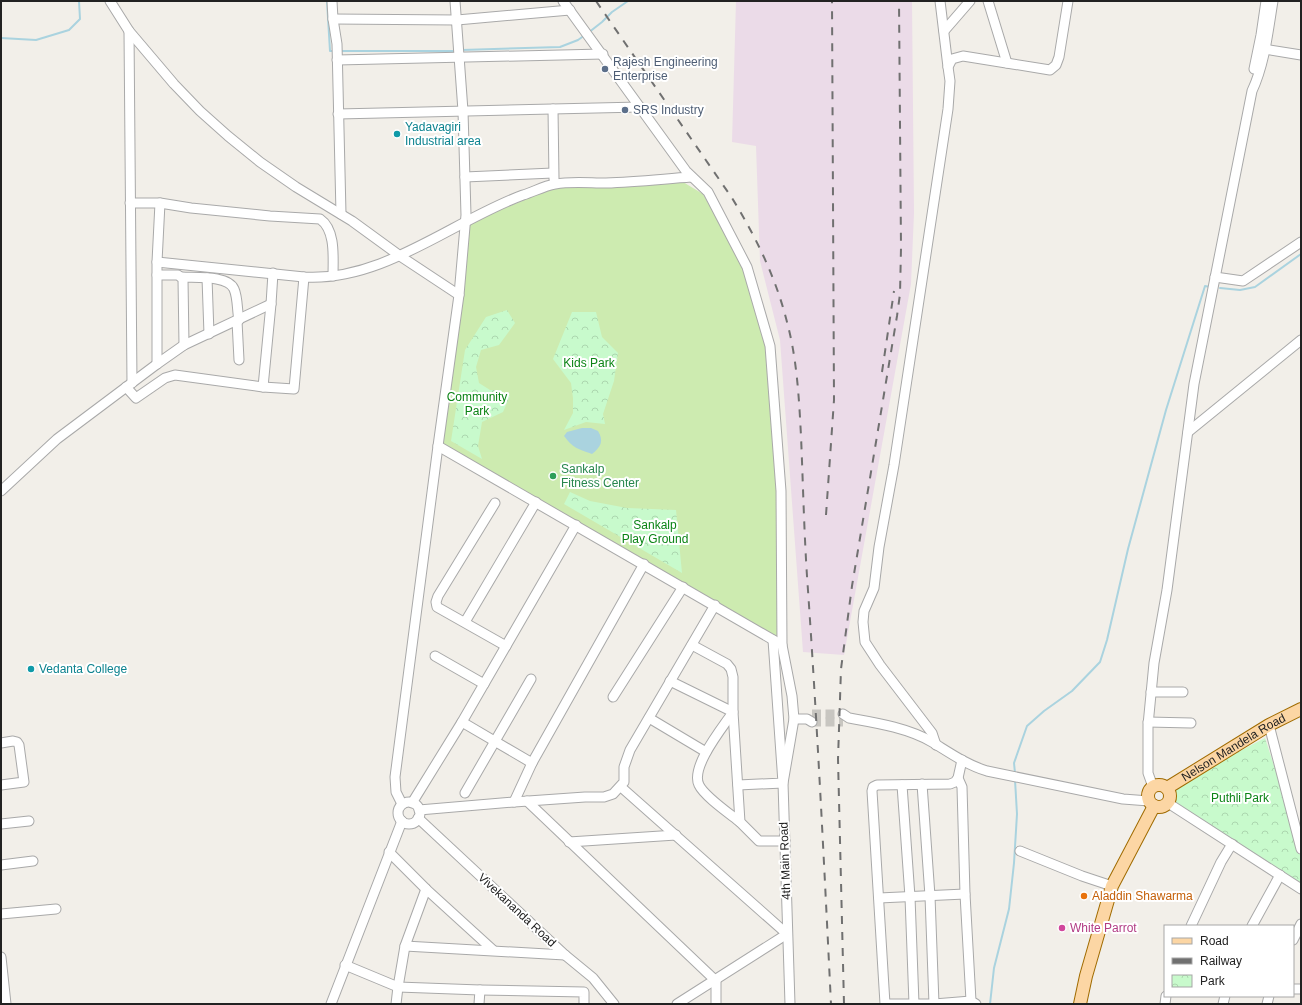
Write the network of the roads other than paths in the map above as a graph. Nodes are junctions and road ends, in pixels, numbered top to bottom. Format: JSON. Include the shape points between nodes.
{"nodes":[{"id":1,"x":110,"y":1,"type":"edge"},
{"id":2,"x":332,"y":1,"type":"edge"},
{"id":3,"x":455,"y":1,"type":"edge"},
{"id":4,"x":564,"y":1,"type":"edge"},
{"id":5,"x":940,"y":1,"type":"edge"},
{"id":6,"x":970,"y":1,"type":"edge"},
{"id":7,"x":988,"y":1,"type":"edge"},
{"id":8,"x":1068,"y":1,"type":"edge"},
{"id":9,"x":1266,"y":1,"type":"edge"},
{"id":10,"x":1273,"y":1,"type":"edge"},
{"id":11,"x":570,"y":10,"type":"junction"},
{"id":12,"x":333,"y":18,"type":"junction"},
{"id":13,"x":456,"y":20,"type":"junction"},
{"id":14,"x":129,"y":31,"type":"junction"},
{"id":15,"x":944,"y":31,"type":"junction"},
{"id":16,"x":1264,"y":49,"type":"junction"},
{"id":17,"x":603,"y":54,"type":"junction"},
{"id":18,"x":1301,"y":55,"type":"edge"},
{"id":19,"x":459,"y":57,"type":"junction"},
{"id":20,"x":337,"y":59,"type":"junction"},
{"id":21,"x":1007,"y":63,"type":"junction"},
{"id":22,"x":948,"y":67,"type":"junction"},
{"id":23,"x":1252,"y":91,"type":"junction"},
{"id":24,"x":640,"y":107,"type":"junction"},
{"id":25,"x":553,"y":109,"type":"junction"},
{"id":26,"x":463,"y":111,"type":"junction"},
{"id":27,"x":338,"y":114,"type":"junction"},
{"id":28,"x":553,"y":173,"type":"junction"},
{"id":29,"x":464,"y":177,"type":"junction"},
{"id":30,"x":691,"y":177,"type":"junction"},
{"id":31,"x":554,"y":184,"type":"junction"},
{"id":32,"x":130,"y":203,"type":"junction"},
{"id":33,"x":160,"y":203,"type":"junction"},
{"id":34,"x":331,"y":208,"type":"junction"},
{"id":35,"x":340,"y":214,"type":"junction"},
{"id":36,"x":323,"y":221,"type":"junction"},
{"id":37,"x":465,"y":221,"type":"junction"},
{"id":38,"x":1301,"y":242,"type":"edge"},
{"id":39,"x":400,"y":256,"type":"junction"},
{"id":40,"x":157,"y":262,"type":"junction"},
{"id":41,"x":273,"y":273,"type":"junction"},
{"id":42,"x":157,"y":275,"type":"junction"},
{"id":43,"x":333,"y":276,"type":"junction"},
{"id":44,"x":304,"y":277,"type":"junction"},
{"id":45,"x":1215,"y":277,"type":"junction"},
{"id":46,"x":182,"y":278,"type":"junction"},
{"id":47,"x":207,"y":278,"type":"junction"},
{"id":48,"x":459,"y":295,"type":"junction"},
{"id":49,"x":272,"y":304,"type":"junction"},
{"id":50,"x":238,"y":320,"type":"junction"},
{"id":51,"x":209,"y":334,"type":"junction"},
{"id":52,"x":1301,"y":340,"type":"edge"},
{"id":53,"x":184,"y":346,"type":"junction"},
{"id":54,"x":239,"y":360,"type":"dead end"},
{"id":55,"x":157,"y":364,"type":"junction"},
{"id":56,"x":129,"y":385,"type":"junction"},
{"id":57,"x":263,"y":387,"type":"junction"},
{"id":58,"x":1188,"y":432,"type":"junction"},
{"id":59,"x":438,"y":446,"type":"junction"},
{"id":60,"x":1,"y":491,"type":"edge"},
{"id":61,"x":536,"y":502,"type":"junction"},
{"id":62,"x":494,"y":503,"type":"dead end"},
{"id":63,"x":576,"y":525,"type":"junction"},
{"id":64,"x":644,"y":564,"type":"junction"},
{"id":65,"x":683,"y":587,"type":"junction"},
{"id":66,"x":715,"y":605,"type":"junction"},
{"id":67,"x":465,"y":622,"type":"junction"},
{"id":68,"x":774,"y":640,"type":"junction"},
{"id":69,"x":692,"y":645,"type":"junction"},
{"id":70,"x":782,"y":645,"type":"junction"},
{"id":71,"x":506,"y":646,"type":"junction"},
{"id":72,"x":436,"y":656,"type":"dead end"},
{"id":73,"x":531,"y":679,"type":"dead end"},
{"id":74,"x":670,"y":681,"type":"junction"},
{"id":75,"x":484,"y":684,"type":"junction"},
{"id":76,"x":1151,"y":692,"type":"junction"},
{"id":77,"x":1183,"y":692,"type":"dead end"},
{"id":78,"x":613,"y":697,"type":"dead end"},
{"id":79,"x":1301,"y":709,"type":"edge"},
{"id":80,"x":733,"y":712,"type":"junction"},
{"id":81,"x":649,"y":718,"type":"junction"},
{"id":82,"x":810,"y":718,"type":"tunnel mouth"},
{"id":83,"x":845,"y":718,"type":"tunnel mouth"},
{"id":84,"x":794,"y":719,"type":"junction"},
{"id":85,"x":462,"y":722,"type":"junction"},
{"id":86,"x":1148,"y":722,"type":"junction"},
{"id":87,"x":1191,"y":724,"type":"dead end"},
{"id":88,"x":1269,"y":725,"type":"junction"},
{"id":89,"x":495,"y":740,"type":"junction"},
{"id":90,"x":1,"y":743,"type":"edge"},
{"id":91,"x":936,"y":745,"type":"junction"},
{"id":92,"x":706,"y":752,"type":"junction"},
{"id":93,"x":962,"y":760,"type":"junction"},
{"id":94,"x":532,"y":763,"type":"junction"},
{"id":95,"x":958,"y":778,"type":"junction"},
{"id":96,"x":783,"y":783,"type":"junction"},
{"id":97,"x":922,"y":784,"type":"junction"},
{"id":98,"x":1,"y":785,"type":"edge"},
{"id":99,"x":738,"y":785,"type":"junction"},
{"id":100,"x":902,"y":785,"type":"junction"},
{"id":101,"x":621,"y":787,"type":"junction"},
{"id":102,"x":1153,"y":787,"type":"junction"},
{"id":103,"x":1167,"y":788,"type":"junction"},
{"id":104,"x":465,"y":793,"type":"dead end"},
{"id":105,"x":527,"y":801,"type":"junction"},
{"id":106,"x":514,"y":802,"type":"junction"},
{"id":107,"x":412,"y":803,"type":"junction"},
{"id":108,"x":1151,"y":803,"type":"junction"},
{"id":109,"x":1168,"y":803,"type":"junction"},
{"id":110,"x":402,"y":804,"type":"junction"},
{"id":111,"x":419,"y":814,"type":"junction"},
{"id":112,"x":29,"y":821,"type":"dead end"},
{"id":113,"x":402,"y":821,"type":"junction"},
{"id":114,"x":740,"y":822,"type":"junction"},
{"id":115,"x":1,"y":824,"type":"edge"},
{"id":116,"x":676,"y":835,"type":"junction"},
{"id":117,"x":785,"y":841,"type":"junction"},
{"id":118,"x":569,"y":842,"type":"junction"},
{"id":119,"x":1232,"y":844,"type":"junction"},
{"id":120,"x":1301,"y":849,"type":"edge"},
{"id":121,"x":1020,"y":851,"type":"dead end"},
{"id":122,"x":389,"y":852,"type":"junction"},
{"id":123,"x":33,"y":861,"type":"dead end"},
{"id":124,"x":1,"y":865,"type":"edge"},
{"id":125,"x":1280,"y":875,"type":"junction"},
{"id":126,"x":1112,"y":886,"type":"junction"},
{"id":127,"x":426,"y":889,"type":"junction"},
{"id":128,"x":1301,"y":889,"type":"edge"},
{"id":129,"x":965,"y":894,"type":"junction"},
{"id":130,"x":930,"y":896,"type":"junction"},
{"id":131,"x":910,"y":897,"type":"junction"},
{"id":132,"x":879,"y":898,"type":"junction"},
{"id":133,"x":56,"y":909,"type":"dead end"},
{"id":134,"x":1,"y":914,"type":"edge"},
{"id":135,"x":1301,"y":924,"type":"edge"},
{"id":136,"x":1191,"y":925,"type":"edge"},
{"id":137,"x":1253,"y":925,"type":"edge"},
{"id":138,"x":787,"y":934,"type":"junction"},
{"id":139,"x":1294,"y":938,"type":"edge"},
{"id":140,"x":405,"y":946,"type":"junction"},
{"id":141,"x":493,"y":950,"type":"junction"},
{"id":142,"x":565,"y":955,"type":"junction"},
{"id":143,"x":1,"y":958,"type":"edge"},
{"id":144,"x":345,"y":965,"type":"junction"},
{"id":145,"x":716,"y":981,"type":"junction"},
{"id":146,"x":398,"y":986,"type":"junction"},
{"id":147,"x":3,"y":988,"type":"edge"},
{"id":148,"x":600,"y":988,"type":"junction"},
{"id":149,"x":480,"y":990,"type":"junction"},
{"id":150,"x":584,"y":992,"type":"junction"},
{"id":151,"x":973,"y":1002,"type":"edge"},
{"id":152,"x":954,"y":1003,"type":"edge"},
{"id":153,"x":6,"y":1004,"type":"edge"},
{"id":154,"x":331,"y":1004,"type":"edge"},
{"id":155,"x":396,"y":1004,"type":"edge"},
{"id":156,"x":479,"y":1004,"type":"edge"},
{"id":157,"x":584,"y":1004,"type":"edge"},
{"id":158,"x":614,"y":1004,"type":"edge"},
{"id":159,"x":677,"y":1004,"type":"edge"},
{"id":160,"x":716,"y":1004,"type":"edge"},
{"id":161,"x":790,"y":1004,"type":"edge"},
{"id":162,"x":886,"y":1004,"type":"edge"},
{"id":163,"x":914,"y":1004,"type":"edge"},
{"id":164,"x":934,"y":1004,"type":"edge"},
{"id":165,"x":1080,"y":1004,"type":"edge"}],
"edges":[{"from":1,"to":14,"type":"street"},
{"from":2,"to":12,"type":"street"},
{"from":3,"to":13,"type":"street"},
{"from":4,"to":11,"type":"street","name":"4th Main Road"},
{"from":5,"to":15,"type":"street"},
{"from":6,"to":15,"type":"street"},
{"from":7,"to":21,"type":"street"},
{"from":8,"to":21,"type":"street","via":[[1056,66],[1050,70]]},
{"from":9,"to":23,"type":"street"},
{"from":10,"to":16,"type":"street"},
{"from":11,"to":13,"type":"street"},
{"from":11,"to":17,"type":"street","name":"4th Main Road"},
{"from":12,"to":13,"type":"street"},
{"from":12,"to":20,"type":"street"},
{"from":13,"to":19,"type":"street"},
{"from":14,"to":32,"type":"street"},
{"from":14,"to":34,"type":"street","via":[[174,84],[228,136],[260,162]]},
{"from":15,"to":22,"type":"street"},
{"from":16,"to":18,"type":"street"},
{"from":16,"to":23,"type":"street"},
{"from":17,"to":19,"type":"street"},
{"from":17,"to":24,"type":"street","name":"4th Main Road"},
{"from":19,"to":20,"type":"street"},
{"from":19,"to":26,"type":"street"},
{"from":20,"to":27,"type":"street"},
{"from":21,"to":22,"type":"street","via":[[963,56],[952,59]]},
{"from":22,"to":91,"type":"street","via":[[948,109],[903,404],[874,588],[864,611],[863,622],[865,642],[932,733]]},
{"from":23,"to":45,"type":"street"},
{"from":24,"to":25,"type":"street"},
{"from":24,"to":30,"type":"street","name":"4th Main Road"},
{"from":25,"to":26,"type":"street"},
{"from":25,"to":28,"type":"street"},
{"from":26,"to":27,"type":"street"},
{"from":26,"to":29,"type":"street"},
{"from":27,"to":35,"type":"street"},
{"from":28,"to":29,"type":"street"},
{"from":28,"to":31,"type":"street"},
{"from":29,"to":37,"type":"street"},
{"from":30,"to":31,"type":"street","via":[[640,182]]},
{"from":30,"to":70,"type":"street","name":"4th Main Road","via":[[708,192],[747,267],[770,346],[781,491]]},
{"from":31,"to":37,"type":"street","via":[[507,201]]},
{"from":32,"to":33,"type":"street"},
{"from":32,"to":56,"type":"street"},
{"from":33,"to":36,"type":"street","via":[[270,216],[315,218]]},
{"from":33,"to":40,"type":"street"},
{"from":34,"to":35,"type":"street"},
{"from":34,"to":36,"type":"street"},
{"from":35,"to":39,"type":"street"},
{"from":36,"to":43,"type":"street","via":[[329,230],[333,247]]},
{"from":37,"to":39,"type":"street"},
{"from":37,"to":48,"type":"street"},
{"from":38,"to":45,"type":"street","via":[[1243,281]]},
{"from":39,"to":43,"type":"street"},
{"from":39,"to":48,"type":"street"},
{"from":40,"to":41,"type":"street"},
{"from":40,"to":42,"type":"street"},
{"from":41,"to":44,"type":"street"},
{"from":41,"to":49,"type":"street"},
{"from":42,"to":46,"type":"street","via":[[178,275]]},
{"from":42,"to":55,"type":"street"},
{"from":43,"to":44,"type":"street"},
{"from":44,"to":57,"type":"street","via":[[294,389]]},
{"from":45,"to":58,"type":"street","via":[[1194,384]]},
{"from":46,"to":47,"type":"street"},
{"from":46,"to":53,"type":"street"},
{"from":47,"to":50,"type":"street","via":[[226,281],[232,287]]},
{"from":47,"to":51,"type":"street"},
{"from":48,"to":59,"type":"street"},
{"from":49,"to":50,"type":"street"},
{"from":49,"to":57,"type":"street"},
{"from":50,"to":51,"type":"street"},
{"from":50,"to":54,"type":"street"},
{"from":51,"to":53,"type":"street"},
{"from":52,"to":58,"type":"street"},
{"from":53,"to":55,"type":"street"},
{"from":55,"to":56,"type":"street"},
{"from":56,"to":57,"type":"street","via":[[136,398],[175,375]]},
{"from":56,"to":60,"type":"street","via":[[57,439]]},
{"from":58,"to":76,"type":"street"},
{"from":59,"to":61,"type":"street"},
{"from":59,"to":110,"type":"street","via":[[395,777],[396,792]]},
{"from":61,"to":63,"type":"street"},
{"from":61,"to":67,"type":"street"},
{"from":62,"to":67,"type":"street","via":[[436,602],[438,607]]},
{"from":63,"to":64,"type":"street"},
{"from":63,"to":71,"type":"street"},
{"from":64,"to":65,"type":"street"},
{"from":64,"to":94,"type":"street"},
{"from":65,"to":66,"type":"street"},
{"from":65,"to":78,"type":"street"},
{"from":66,"to":68,"type":"street"},
{"from":66,"to":69,"type":"street"},
{"from":67,"to":71,"type":"street"},
{"from":68,"to":70,"type":"street"},
{"from":68,"to":96,"type":"street"},
{"from":69,"to":74,"type":"street"},
{"from":69,"to":80,"type":"street","via":[[727,664],[731,669]]},
{"from":70,"to":84,"type":"street","name":"4th Main Road"},
{"from":71,"to":75,"type":"street"},
{"from":72,"to":75,"type":"street"},
{"from":73,"to":89,"type":"street"},
{"from":74,"to":80,"type":"street"},
{"from":74,"to":81,"type":"street"},
{"from":75,"to":85,"type":"street"},
{"from":76,"to":77,"type":"street"},
{"from":76,"to":86,"type":"street"},
{"from":79,"to":88,"type":"main road","name":"Nelson Mandela Road"},
{"from":80,"to":92,"type":"street"},
{"from":80,"to":99,"type":"street"},
{"from":81,"to":92,"type":"street"},
{"from":81,"to":101,"type":"street","via":[[630,750]]},
{"from":82,"to":84,"type":"street"},
{"from":83,"to":91,"type":"street","via":[[898,729]]},
{"from":84,"to":96,"type":"street","name":"4th Main Road"},
{"from":85,"to":89,"type":"street"},
{"from":85,"to":107,"type":"street"},
{"from":86,"to":87,"type":"street"},
{"from":86,"to":102,"type":"street","via":[[1148,773]]},
{"from":88,"to":103,"type":"main road","name":"Nelson Mandela Road"},
{"from":88,"to":120,"type":"street"},
{"from":89,"to":94,"type":"street"},
{"from":89,"to":104,"type":"street"},
{"from":90,"to":98,"type":"street","via":[[12,741],[19,745],[24,782]]},
{"from":91,"to":93,"type":"street"},
{"from":92,"to":114,"type":"street","via":[[699,767],[698,784]]},
{"from":93,"to":95,"type":"street"},
{"from":93,"to":108,"type":"street","via":[[978,768],[1002,774]]},
{"from":94,"to":106,"type":"street"},
{"from":95,"to":97,"type":"street","via":[[950,784]]},
{"from":95,"to":129,"type":"street","via":[[962,787]]},
{"from":96,"to":99,"type":"street"},
{"from":96,"to":117,"type":"street","name":"4th Main Road"},
{"from":97,"to":100,"type":"street"},
{"from":97,"to":130,"type":"street"},
{"from":99,"to":114,"type":"street"},
{"from":100,"to":131,"type":"street"},
{"from":100,"to":132,"type":"street","via":[[877,785],[872,791]]},
{"from":101,"to":105,"type":"street","via":[[604,797]]},
{"from":101,"to":116,"type":"street"},
{"from":102,"to":103,"type":"main road","via":[[1160,785]]},
{"from":102,"to":108,"type":"main road","via":[[1148,795]]},
{"from":103,"to":109,"type":"main road","via":[[1170,793]]},
{"from":105,"to":106,"type":"street"},
{"from":105,"to":118,"type":"street"},
{"from":106,"to":111,"type":"street"},
{"from":107,"to":110,"type":"street"},
{"from":107,"to":111,"type":"street","via":[[417,805]]},
{"from":108,"to":109,"type":"main road","via":[[1161,807]]},
{"from":108,"to":126,"type":"main road"},
{"from":109,"to":119,"type":"street"},
{"from":110,"to":113,"type":"street","via":[[398,812]]},
{"from":111,"to":113,"type":"street","via":[[410,823]]},
{"from":111,"to":142,"type":"street","name":"Vivekananda Road"},
{"from":112,"to":115,"type":"street"},
{"from":113,"to":122,"type":"street"},
{"from":114,"to":117,"type":"street","via":[[759,841]]},
{"from":116,"to":118,"type":"street"},
{"from":116,"to":138,"type":"street"},
{"from":117,"to":138,"type":"street","name":"4th Main Road"},
{"from":118,"to":145,"type":"street"},
{"from":119,"to":125,"type":"street"},
{"from":119,"to":136,"type":"street"},
{"from":121,"to":126,"type":"street"},
{"from":122,"to":127,"type":"street"},
{"from":122,"to":144,"type":"street"},
{"from":123,"to":124,"type":"street"},
{"from":125,"to":128,"type":"street"},
{"from":125,"to":137,"type":"street"},
{"from":126,"to":165,"type":"main road"},
{"from":127,"to":140,"type":"street"},
{"from":127,"to":141,"type":"street"},
{"from":129,"to":130,"type":"street"},
{"from":129,"to":151,"type":"street"},
{"from":130,"to":131,"type":"street"},
{"from":130,"to":164,"type":"street"},
{"from":131,"to":132,"type":"street"},
{"from":131,"to":163,"type":"street"},
{"from":132,"to":162,"type":"street"},
{"from":133,"to":134,"type":"street"},
{"from":135,"to":139,"type":"street"},
{"from":138,"to":145,"type":"street"},
{"from":138,"to":161,"type":"street","name":"4th Main Road"},
{"from":140,"to":141,"type":"street"},
{"from":140,"to":146,"type":"street"},
{"from":141,"to":142,"type":"street"},
{"from":142,"to":148,"type":"street","name":"Vivekananda Road","via":[[593,978]]},
{"from":143,"to":147,"type":"street"},
{"from":144,"to":146,"type":"street"},
{"from":144,"to":154,"type":"street"},
{"from":145,"to":159,"type":"street"},
{"from":145,"to":160,"type":"street"},
{"from":146,"to":149,"type":"street"},
{"from":146,"to":155,"type":"street"},
{"from":147,"to":153,"type":"street"},
{"from":148,"to":150,"type":"street"},
{"from":148,"to":158,"type":"street","name":"Vivekananda Road"},
{"from":149,"to":150,"type":"street"},
{"from":149,"to":156,"type":"street"},
{"from":150,"to":157,"type":"street"},
{"from":151,"to":152,"type":"street"},
{"from":152,"to":164,"type":"street"},
{"from":162,"to":163,"type":"street"},
{"from":163,"to":164,"type":"street"}]}
